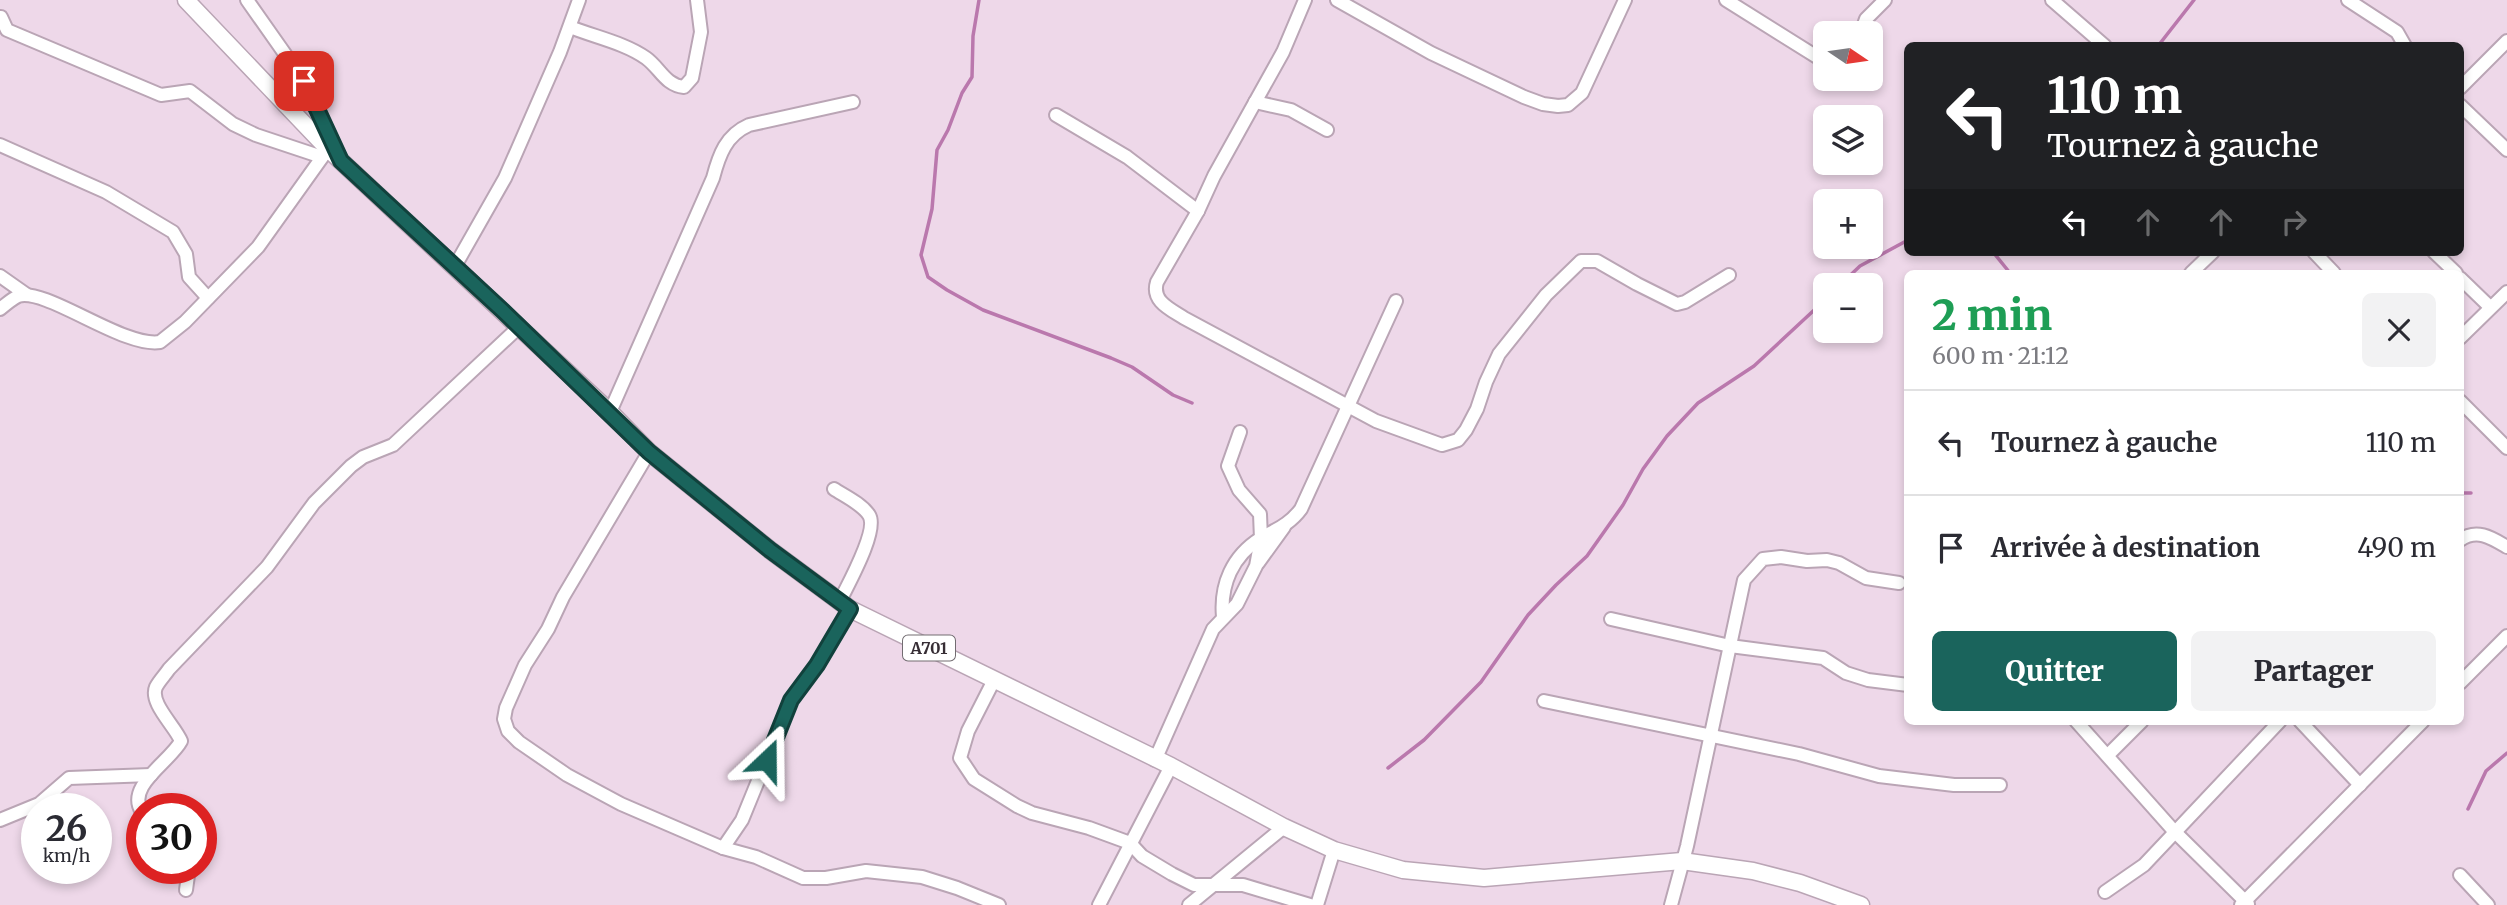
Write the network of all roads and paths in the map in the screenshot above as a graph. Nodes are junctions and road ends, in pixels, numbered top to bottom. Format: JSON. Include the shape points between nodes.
{"nodes":[{"id":1,"x":186,"y":0,"type":"edge"},
{"id":2,"x":247,"y":0,"type":"edge"},
{"id":3,"x":579,"y":0,"type":"edge"},
{"id":4,"x":697,"y":0,"type":"edge"},
{"id":5,"x":1305,"y":0,"type":"edge"},
{"id":6,"x":1337,"y":0,"type":"edge"},
{"id":7,"x":1625,"y":0,"type":"edge"},
{"id":8,"x":1726,"y":0,"type":"edge"},
{"id":9,"x":1885,"y":0,"type":"edge"},
{"id":10,"x":2052,"y":0,"type":"edge"},
{"id":11,"x":2348,"y":0,"type":"edge"},
{"id":12,"x":1,"y":16,"type":"edge"},
{"id":13,"x":1865,"y":21,"type":"edge"},
{"id":14,"x":570,"y":27,"type":"junction"},
{"id":15,"x":2507,"y":41,"type":"edge"},
{"id":16,"x":2100,"y":42,"type":"edge"},
{"id":17,"x":2403,"y":42,"type":"edge"},
{"id":18,"x":1813,"y":54,"type":"edge"},
{"id":19,"x":2464,"y":85,"type":"edge"},
{"id":20,"x":853,"y":102,"type":"dead end"},
{"id":21,"x":1255,"y":102,"type":"junction"},
{"id":22,"x":2464,"y":109,"type":"edge"},
{"id":23,"x":1056,"y":116,"type":"dead end"},
{"id":24,"x":1327,"y":130,"type":"dead end"},
{"id":25,"x":0,"y":145,"type":"edge"},
{"id":26,"x":2507,"y":150,"type":"edge"},
{"id":27,"x":325,"y":153,"type":"junction"},
{"id":28,"x":341,"y":161,"type":"junction"},
{"id":29,"x":1198,"y":211,"type":"junction"},
{"id":30,"x":2209,"y":256,"type":"edge"},
{"id":31,"x":2318,"y":256,"type":"edge"},
{"id":32,"x":2438,"y":256,"type":"edge"},
{"id":33,"x":455,"y":265,"type":"junction"},
{"id":34,"x":2194,"y":270,"type":"edge"},
{"id":35,"x":2331,"y":270,"type":"edge"},
{"id":36,"x":2453,"y":270,"type":"edge"},
{"id":37,"x":1729,"y":275,"type":"dead end"},
{"id":38,"x":0,"y":276,"type":"edge"},
{"id":39,"x":2464,"y":282,"type":"edge"},
{"id":40,"x":2507,"y":292,"type":"edge"},
{"id":41,"x":27,"y":295,"type":"junction"},
{"id":42,"x":208,"y":298,"type":"junction"},
{"id":43,"x":1396,"y":300,"type":"dead end"},
{"id":44,"x":2490,"y":307,"type":"junction"},
{"id":45,"x":0,"y":309,"type":"edge"},
{"id":46,"x":520,"y":326,"type":"junction"},
{"id":47,"x":2464,"y":334,"type":"edge"},
{"id":48,"x":2464,"y":405,"type":"edge"},
{"id":49,"x":1349,"y":407,"type":"junction"},
{"id":50,"x":610,"y":412,"type":"junction"},
{"id":51,"x":1240,"y":432,"type":"dead end"},
{"id":52,"x":2507,"y":447,"type":"edge"},
{"id":53,"x":649,"y":452,"type":"junction"},
{"id":54,"x":834,"y":489,"type":"dead end"},
{"id":55,"x":1284,"y":527,"type":"junction"},
{"id":56,"x":1261,"y":538,"type":"junction"},
{"id":57,"x":2464,"y":538,"type":"edge"},
{"id":58,"x":2507,"y":547,"type":"edge"},
{"id":59,"x":1256,"y":566,"type":"junction"},
{"id":60,"x":1899,"y":583,"type":"dead end"},
{"id":61,"x":845,"y":605,"type":"junction"},
{"id":62,"x":1223,"y":617,"type":"junction"},
{"id":63,"x":1611,"y":619,"type":"dead end"},
{"id":64,"x":2507,"y":636,"type":"edge"},
{"id":65,"x":1730,"y":646,"type":"junction"},
{"id":66,"x":2464,"y":679,"type":"edge"},
{"id":67,"x":994,"y":680,"type":"junction"},
{"id":68,"x":1904,"y":684,"type":"edge"},
{"id":69,"x":1544,"y":701,"type":"dead end"},
{"id":70,"x":2080,"y":725,"type":"edge"},
{"id":71,"x":2138,"y":725,"type":"edge"},
{"id":72,"x":2276,"y":725,"type":"edge"},
{"id":73,"x":2304,"y":725,"type":"edge"},
{"id":74,"x":2419,"y":725,"type":"edge"},
{"id":75,"x":1710,"y":736,"type":"junction"},
{"id":76,"x":2108,"y":755,"type":"junction"},
{"id":77,"x":1155,"y":760,"type":"junction"},
{"id":78,"x":1171,"y":766,"type":"junction"},
{"id":79,"x":151,"y":775,"type":"junction"},
{"id":80,"x":2000,"y":785,"type":"dead end"},
{"id":81,"x":2360,"y":785,"type":"junction"},
{"id":82,"x":139,"y":793,"type":"edge"},
{"id":83,"x":0,"y":820,"type":"edge"},
{"id":84,"x":1284,"y":827,"type":"junction"},
{"id":85,"x":2174,"y":831,"type":"junction"},
{"id":86,"x":1130,"y":843,"type":"junction"},
{"id":87,"x":723,"y":848,"type":"junction"},
{"id":88,"x":1334,"y":850,"type":"junction"},
{"id":89,"x":1682,"y":862,"type":"junction"},
{"id":90,"x":2460,"y":875,"type":"dead end"},
{"id":91,"x":187,"y":884,"type":"edge"},
{"id":92,"x":1215,"y":886,"type":"junction"},
{"id":93,"x":186,"y":890,"type":"dead end"},
{"id":94,"x":2105,"y":892,"type":"dead end"},
{"id":95,"x":2245,"y":904,"type":"edge"},
{"id":96,"x":999,"y":905,"type":"edge"},
{"id":97,"x":1099,"y":905,"type":"edge"},
{"id":98,"x":1189,"y":905,"type":"edge"},
{"id":99,"x":1310,"y":905,"type":"edge"},
{"id":100,"x":1317,"y":905,"type":"edge"},
{"id":101,"x":1671,"y":905,"type":"edge"},
{"id":102,"x":1861,"y":905,"type":"edge"},
{"id":103,"x":2488,"y":905,"type":"edge"}],
"edges":[{"from":1,"to":27,"type":"main road","number":"A701"},
{"from":2,"to":28,"type":"street","via":[[304,81]]},
{"from":3,"to":14,"type":"street"},
{"from":4,"to":14,"type":"street","via":[[701,32],[692,78],[684,87],[667,80],[643,56]]},
{"from":5,"to":21,"type":"street"},
{"from":6,"to":7,"type":"street","via":[[1431,53],[1524,97],[1558,106],[1582,93]]},
{"from":8,"to":18,"type":"street"},
{"from":9,"to":13,"type":"street"},
{"from":10,"to":16,"type":"street"},
{"from":11,"to":17,"type":"street","via":[[2397,32]]},
{"from":12,"to":27,"type":"street","via":[[7,30],[101,71],[161,95],[190,91],[233,124],[256,135]]},
{"from":14,"to":33,"type":"street","via":[[505,178]]},
{"from":15,"to":19,"type":"street"},
{"from":20,"to":50,"type":"street","via":[[735,131],[719,154],[713,178]]},
{"from":21,"to":24,"type":"street","via":[[1292,110]]},
{"from":21,"to":29,"type":"street"},
{"from":22,"to":26,"type":"street"},
{"from":23,"to":29,"type":"street","via":[[1127,157]]},
{"from":25,"to":42,"type":"street","via":[[106,192],[173,232],[186,254],[189,277]]},
{"from":27,"to":28,"type":"main road","number":"A701"},
{"from":27,"to":42,"type":"street","via":[[258,247]]},
{"from":28,"to":33,"type":"main road","number":"A701"},
{"from":29,"to":49,"type":"street","via":[[1157,282],[1157,299],[1200,328]]},
{"from":30,"to":34,"type":"street"},
{"from":31,"to":35,"type":"street"},
{"from":32,"to":36,"type":"street"},
{"from":33,"to":46,"type":"main road","number":"A701"},
{"from":37,"to":49,"type":"street","via":[[1677,304],[1597,261],[1581,261],[1546,295],[1499,354],[1477,409],[1458,440],[1442,445]]},
{"from":38,"to":41,"type":"street"},
{"from":39,"to":44,"type":"street"},
{"from":40,"to":44,"type":"street"},
{"from":41,"to":42,"type":"street","via":[[155,343]]},
{"from":41,"to":45,"type":"street"},
{"from":43,"to":49,"type":"street"},
{"from":44,"to":47,"type":"street"},
{"from":46,"to":50,"type":"main road","number":"A701"},
{"from":46,"to":79,"type":"street","via":[[393,445],[351,466],[314,503],[267,568],[169,669],[154,695],[181,741]]},
{"from":48,"to":52,"type":"street"},
{"from":49,"to":55,"type":"street","via":[[1301,509]]},
{"from":50,"to":53,"type":"main road","number":"A701"},
{"from":51,"to":56,"type":"street","via":[[1228,466],[1238,489],[1260,514]]},
{"from":53,"to":61,"type":"main road","number":"A701"},
{"from":53,"to":87,"type":"street","via":[[525,665],[504,719],[519,742],[566,775]]},
{"from":54,"to":61,"type":"street","via":[[860,506],[872,522]]},
{"from":55,"to":56,"type":"street"},
{"from":55,"to":59,"type":"street"},
{"from":56,"to":59,"type":"street"},
{"from":56,"to":62,"type":"street","via":[[1227,576]]},
{"from":57,"to":58,"type":"street","via":[[2479,534]]},
{"from":59,"to":62,"type":"street","via":[[1237,604]]},
{"from":60,"to":65,"type":"street","via":[[1866,578],[1827,560],[1763,559],[1744,580]]},
{"from":61,"to":67,"type":"main road","number":"A701"},
{"from":61,"to":87,"type":"street","via":[[817,665],[791,700],[742,820]]},
{"from":62,"to":77,"type":"street","via":[[1208,639]]},
{"from":63,"to":65,"type":"street"},
{"from":64,"to":66,"type":"street"},
{"from":65,"to":68,"type":"street","via":[[1823,658],[1846,673]]},
{"from":65,"to":75,"type":"street"},
{"from":67,"to":77,"type":"main road","number":"A701"},
{"from":67,"to":86,"type":"street","via":[[960,758],[974,779],[1032,813]]},
{"from":69,"to":75,"type":"street"},
{"from":70,"to":76,"type":"street"},
{"from":71,"to":76,"type":"street"},
{"from":72,"to":85,"type":"street"},
{"from":73,"to":81,"type":"street"},
{"from":74,"to":81,"type":"street"},
{"from":75,"to":80,"type":"street","via":[[1880,776]]},
{"from":75,"to":89,"type":"street"},
{"from":76,"to":85,"type":"street"},
{"from":77,"to":78,"type":"main road","number":"A701"},
{"from":78,"to":84,"type":"main road","number":"A701"},
{"from":78,"to":86,"type":"street"},
{"from":79,"to":82,"type":"street"},
{"from":79,"to":83,"type":"street","via":[[69,778],[39,804]]},
{"from":81,"to":95,"type":"street"},
{"from":84,"to":88,"type":"main road","number":"A701"},
{"from":84,"to":92,"type":"street"},
{"from":85,"to":94,"type":"street","via":[[2138,872]]},
{"from":85,"to":95,"type":"street"},
{"from":86,"to":92,"type":"street","via":[[1178,878]]},
{"from":86,"to":97,"type":"street"},
{"from":87,"to":96,"type":"street","via":[[803,878],[866,871],[922,877]]},
{"from":88,"to":89,"type":"main road","number":"A701","via":[[1403,870],[1484,878]]},
{"from":88,"to":100,"type":"street"},
{"from":89,"to":101,"type":"street"},
{"from":89,"to":102,"type":"main road","number":"A701","via":[[1765,874]]},
{"from":90,"to":103,"type":"street"},
{"from":91,"to":93,"type":"street"},
{"from":92,"to":98,"type":"street"},
{"from":92,"to":99,"type":"street","via":[[1243,885]]}]}
